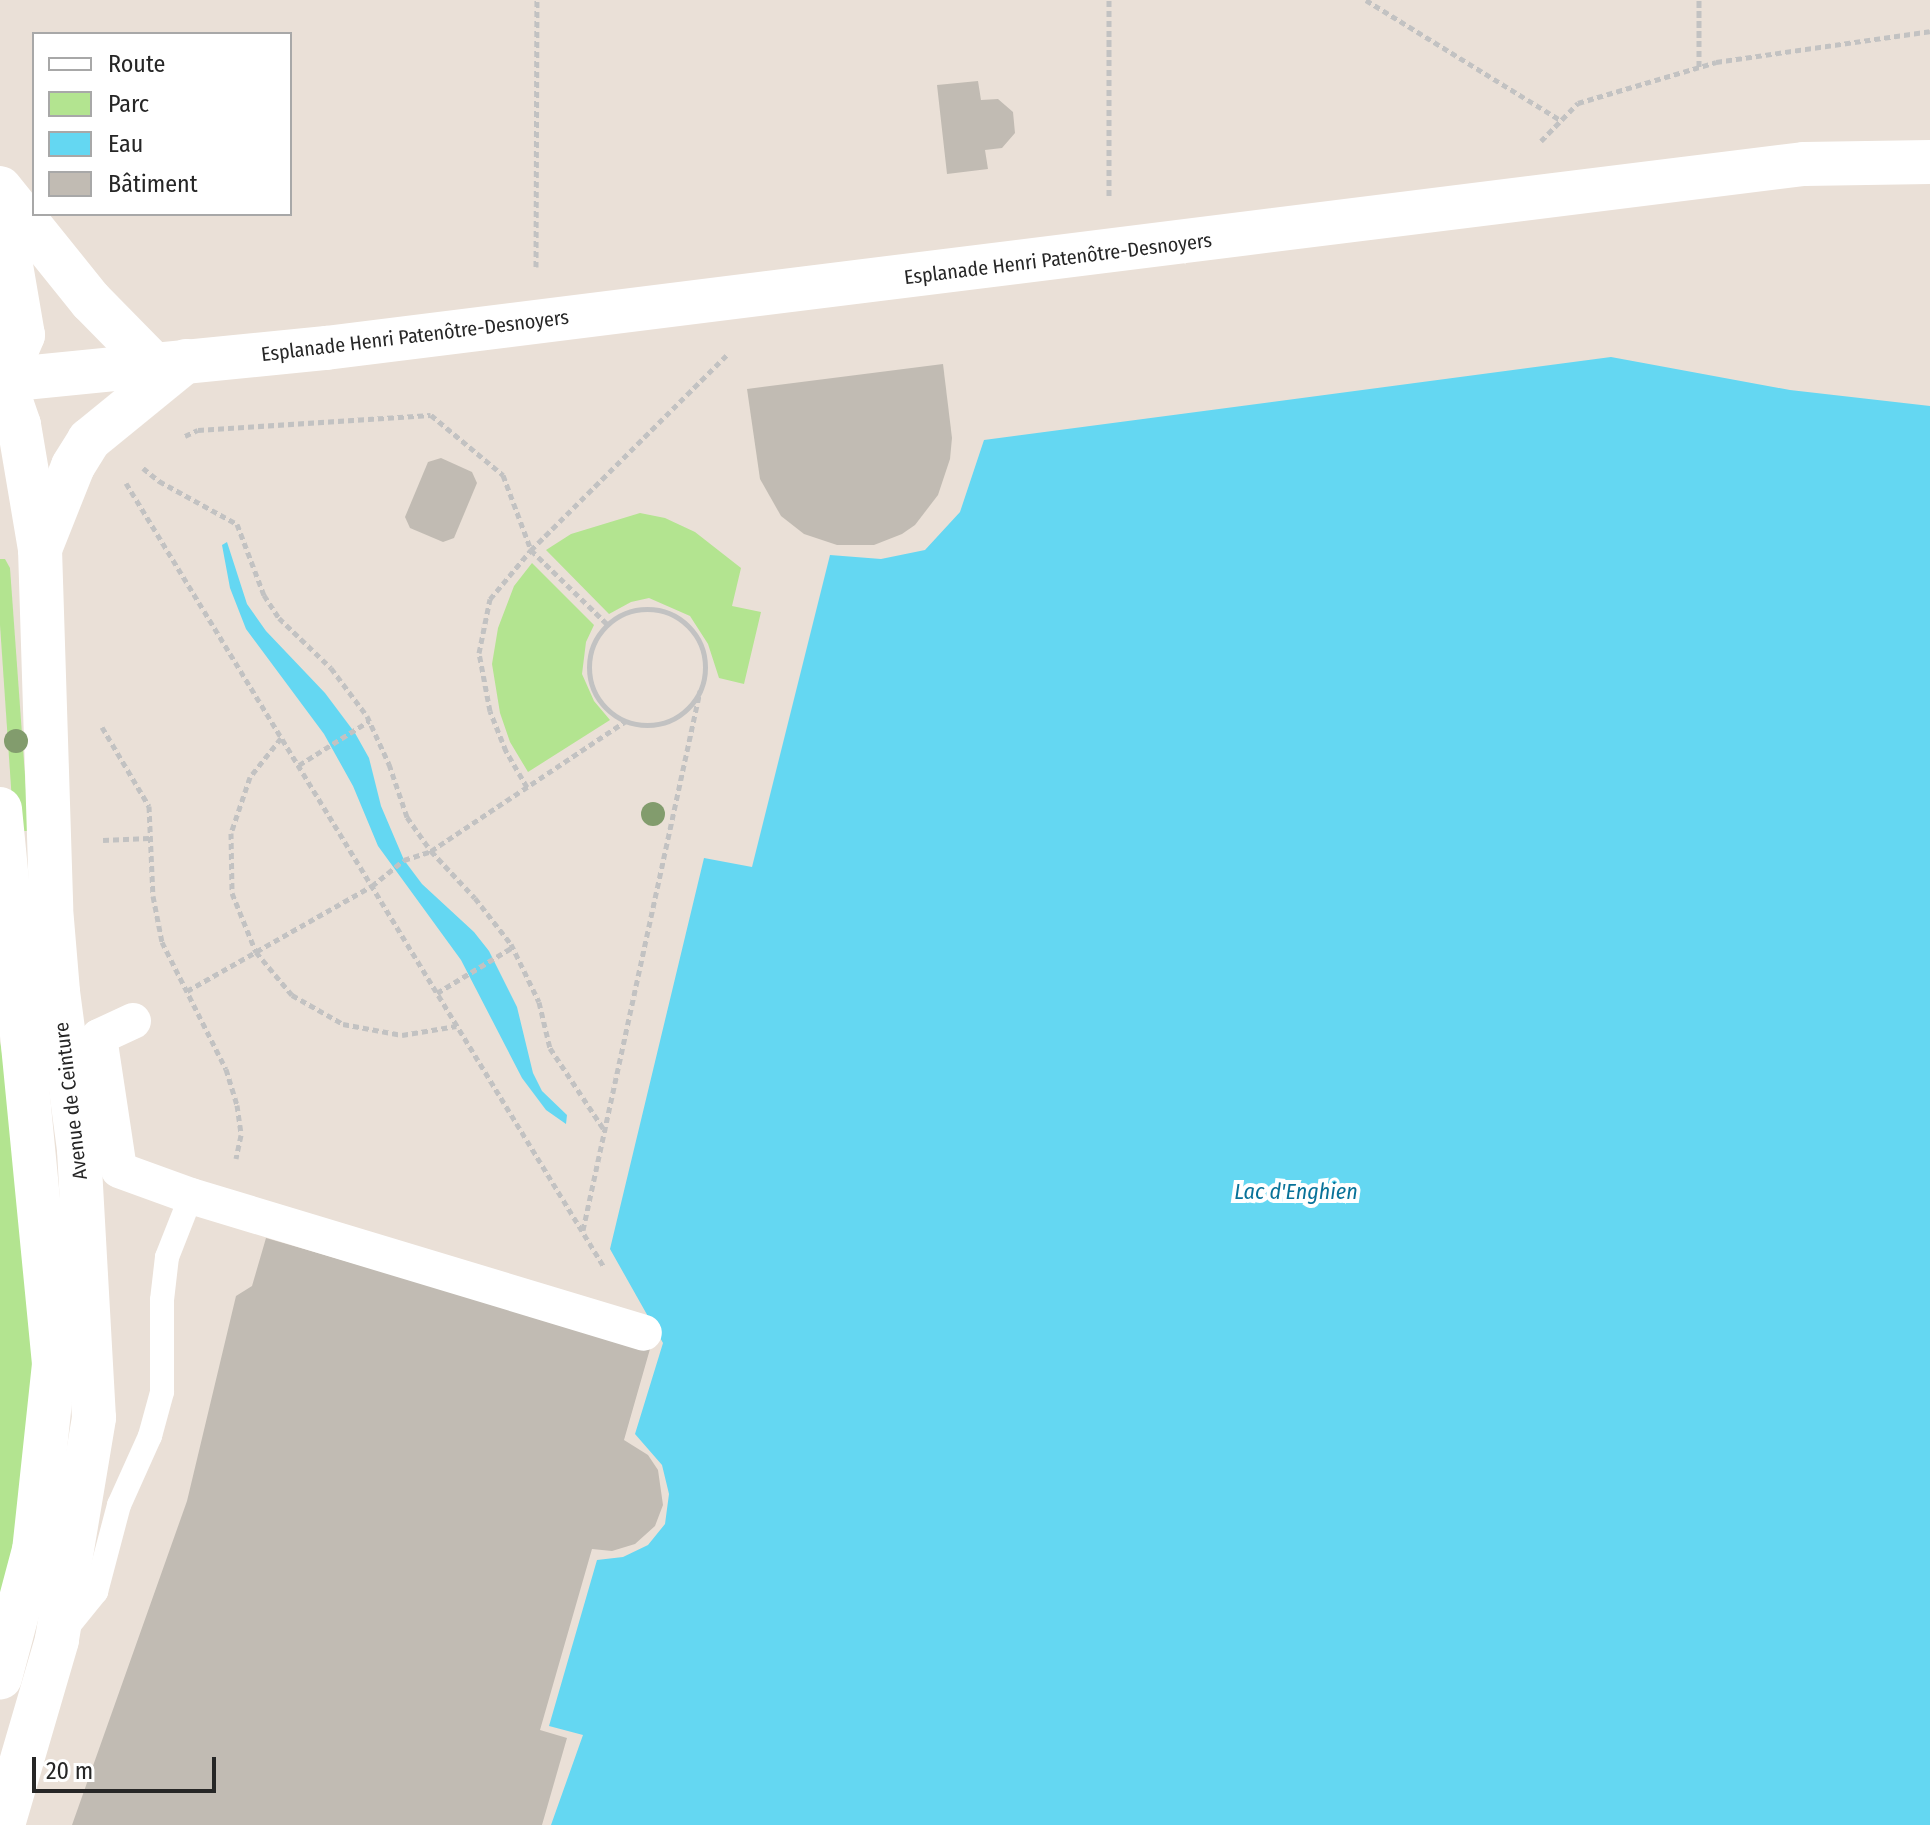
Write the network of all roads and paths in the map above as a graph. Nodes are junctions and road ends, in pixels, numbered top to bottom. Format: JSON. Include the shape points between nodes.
{"nodes":[{"id":1,"x":537,"y":0,"type":"edge"},
{"id":2,"x":1109,"y":0,"type":"edge"},
{"id":3,"x":1366,"y":0,"type":"edge"},
{"id":4,"x":1699,"y":0,"type":"edge"},
{"id":5,"x":1930,"y":31,"type":"edge"},
{"id":6,"x":1699,"y":67,"type":"junction"},
{"id":7,"x":1562,"y":121,"type":"junction"},
{"id":8,"x":1539,"y":143,"type":"dead end"},
{"id":9,"x":1930,"y":162,"type":"edge"},
{"id":10,"x":0,"y":188,"type":"edge"},
{"id":11,"x":1108,"y":188,"type":"dead end"},
{"id":12,"x":0,"y":201,"type":"edge"},
{"id":13,"x":536,"y":322,"type":"junction"},
{"id":14,"x":735,"y":348,"type":"dead end"},
{"id":15,"x":170,"y":362,"type":"junction"},
{"id":16,"x":1,"y":380,"type":"edge"},
{"id":17,"x":172,"y":442,"type":"dead end"},
{"id":18,"x":97,"y":444,"type":"junction"},
{"id":19,"x":40,"y":549,"type":"junction"},
{"id":20,"x":531,"y":550,"type":"junction"},
{"id":21,"x":607,"y":624,"type":"junction"},
{"id":22,"x":700,"y":691,"type":"junction"},
{"id":23,"x":94,"y":714,"type":"dead end"},
{"id":24,"x":369,"y":721,"type":"junction"},
{"id":25,"x":626,"y":721,"type":"junction"},
{"id":26,"x":281,"y":738,"type":"junction"},
{"id":27,"x":299,"y":765,"type":"junction"},
{"id":28,"x":527,"y":787,"type":"junction"},
{"id":29,"x":0,"y":809,"type":"edge"},
{"id":30,"x":431,"y":851,"type":"junction"},
{"id":31,"x":372,"y":886,"type":"junction"},
{"id":32,"x":513,"y":947,"type":"junction"},
{"id":33,"x":256,"y":952,"type":"junction"},
{"id":34,"x":187,"y":991,"type":"junction"},
{"id":35,"x":437,"y":993,"type":"junction"},
{"id":36,"x":133,"y":1021,"type":"dead end"},
{"id":37,"x":456,"y":1026,"type":"junction"},
{"id":38,"x":605,"y":1131,"type":"junction"},
{"id":39,"x":207,"y":1200,"type":"junction"},
{"id":40,"x":582,"y":1231,"type":"junction"},
{"id":41,"x":644,"y":1333,"type":"joint"},
{"id":42,"x":57,"y":1640,"type":"junction"},
{"id":43,"x":0,"y":1678,"type":"edge"},
{"id":44,"x":3,"y":1825,"type":"edge"}],
"edges":[{"from":1,"to":13,"type":"path"},
{"from":2,"to":11,"type":"path"},
{"from":3,"to":7,"type":"path"},
{"from":4,"to":6,"type":"path"},
{"from":5,"to":6,"type":"path"},
{"from":6,"to":7,"type":"path","via":[[1578,103]]},
{"from":7,"to":8,"type":"path"},
{"from":9,"to":13,"type":"main road","name":"Esplanade Henri Patenôtre-Desnoyers","via":[[1804,164]]},
{"from":10,"to":15,"type":"main road","via":[[91,301]]},
{"from":12,"to":16,"type":"main road","via":[[23,335]]},
{"from":13,"to":15,"type":"main road","name":"Esplanade Henri Patenôtre-Desnoyers"},
{"from":14,"to":20,"type":"path"},
{"from":15,"to":16,"type":"main road","name":"Esplanade Henri Patenôtre-Desnoyers"},
{"from":15,"to":18,"type":"main road"},
{"from":16,"to":19,"type":"main road","name":"Avenue de Ceinture","via":[[19,425]]},
{"from":17,"to":20,"type":"path","via":[[198,430],[431,415],[503,475]]},
{"from":18,"to":19,"type":"main road","via":[[73,466]]},
{"from":18,"to":24,"type":"path","via":[[134,459],[159,481],[237,524],[264,595],[279,618],[331,668]]},
{"from":18,"to":26,"type":"path"},
{"from":19,"to":42,"type":"main road","name":"Avenue de Ceinture","via":[[51,908],[79,1150],[94,1418]]},
{"from":20,"to":21,"type":"path"},
{"from":20,"to":28,"type":"path","via":[[490,599],[479,653],[490,711]]},
{"from":21,"to":22,"type":"path","via":[[624,612],[643,608],[681,619],[704,652]]},
{"from":21,"to":25,"type":"path","via":[[589,655],[588,673],[604,706]]},
{"from":22,"to":25,"type":"path","via":[[673,719],[654,725]]},
{"from":22,"to":38,"type":"path"},
{"from":23,"to":34,"type":"path","via":[[149,806],[153,896],[162,942]]},
{"from":24,"to":27,"type":"path"},
{"from":24,"to":30,"type":"path","via":[[407,817]]},
{"from":25,"to":28,"type":"path"},
{"from":26,"to":27,"type":"path"},
{"from":26,"to":33,"type":"path","via":[[250,777],[231,833],[232,893]]},
{"from":27,"to":31,"type":"path"},
{"from":28,"to":30,"type":"path"},
{"from":29,"to":43,"type":"main road","name":"Avenue de Ceinture","via":[[54,1364],[34,1550]]},
{"from":30,"to":31,"type":"path","via":[[404,860]]},
{"from":30,"to":32,"type":"path"},
{"from":31,"to":33,"type":"path"},
{"from":31,"to":35,"type":"path"},
{"from":32,"to":35,"type":"path"},
{"from":32,"to":38,"type":"path","via":[[539,1002],[550,1048]]},
{"from":33,"to":34,"type":"path"},
{"from":33,"to":37,"type":"path","via":[[292,995],[343,1024],[402,1035]]},
{"from":34,"to":39,"type":"path","via":[[219,1055],[237,1105],[241,1135]]},
{"from":35,"to":37,"type":"path"},
{"from":36,"to":39,"type":"street","via":[[99,1037],[119,1170]]},
{"from":37,"to":40,"type":"path"},
{"from":38,"to":40,"type":"path"},
{"from":39,"to":41,"type":"street"},
{"from":39,"to":42,"type":"lane","via":[[167,1257],[162,1392],[150,1436],[119,1505],[96,1592]]},
{"from":40,"to":41,"type":"path"},
{"from":42,"to":44,"type":"main road","name":"Avenue de Ceinture"}]}
